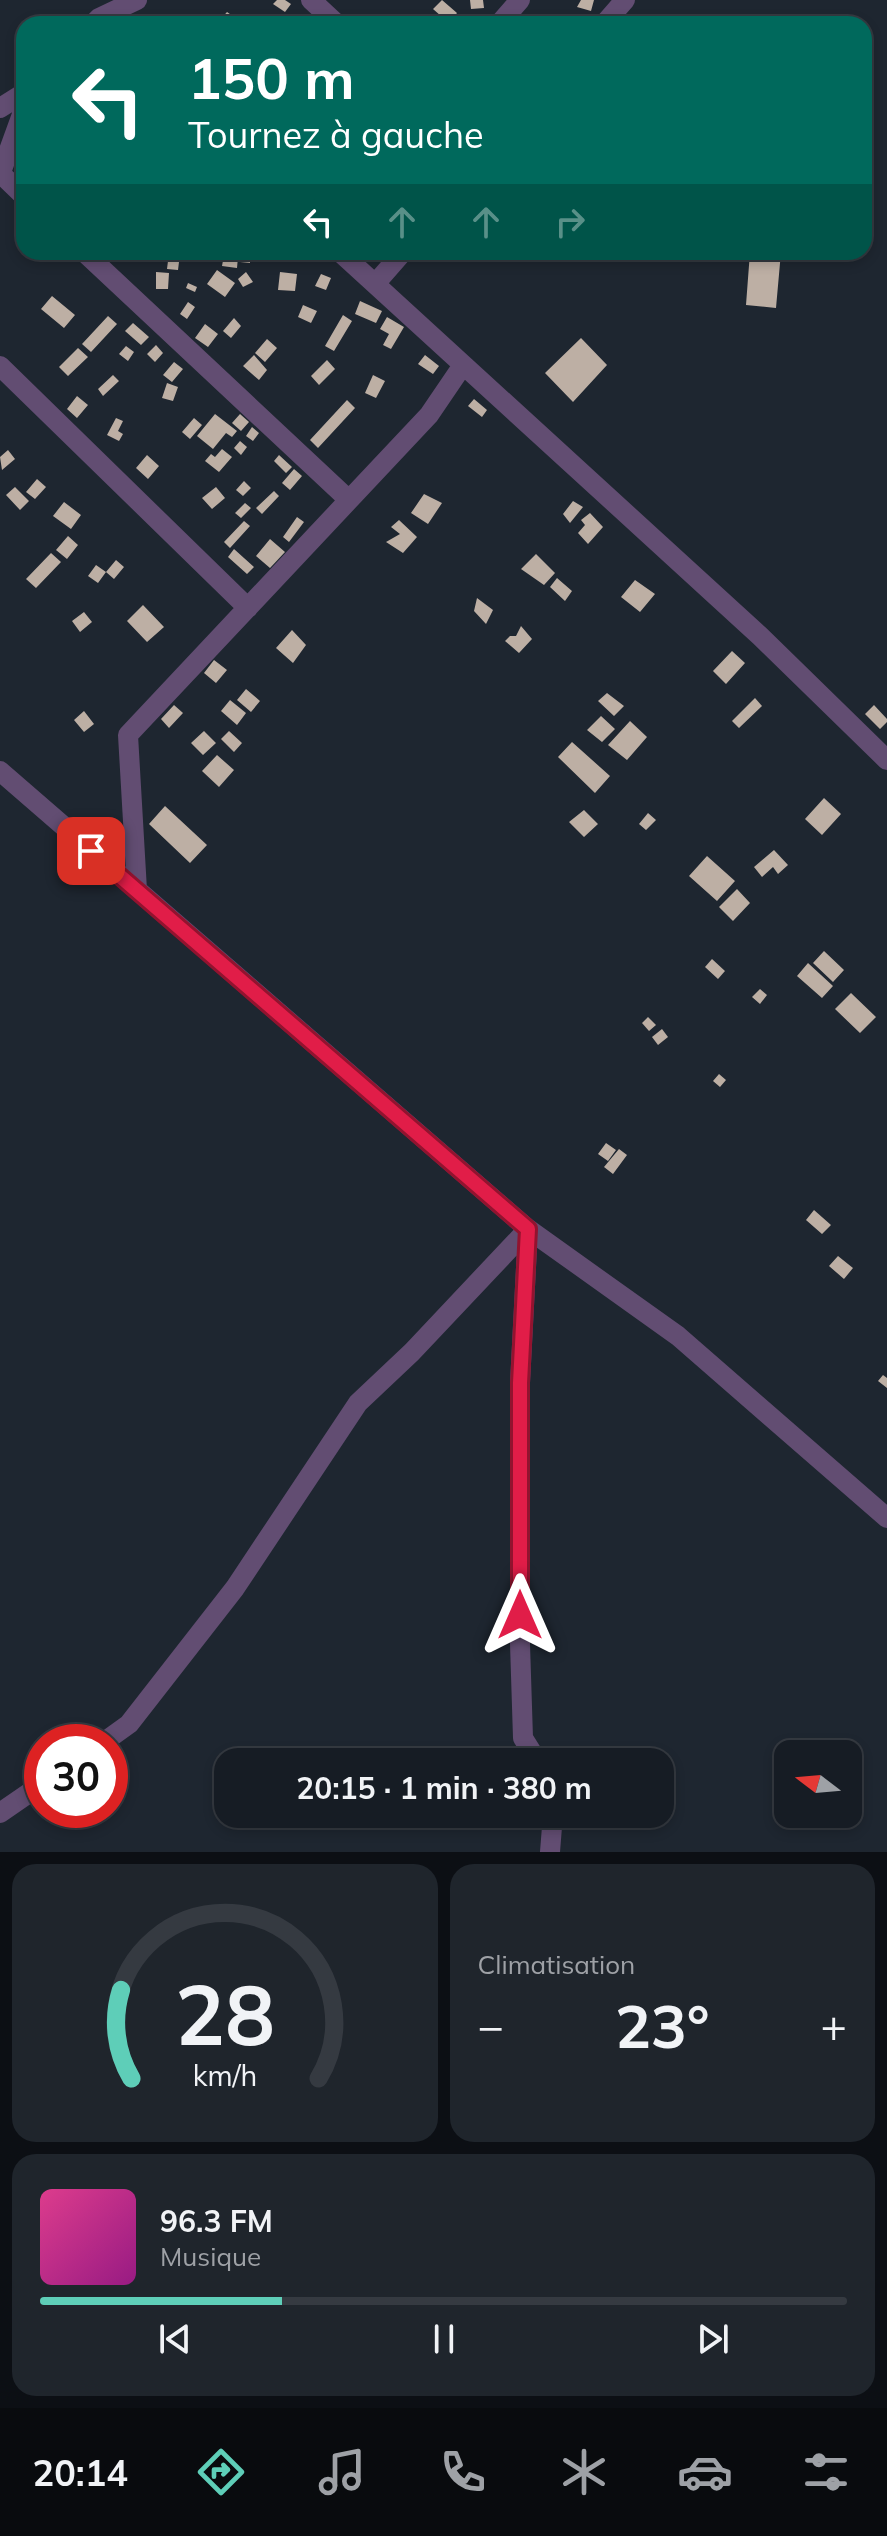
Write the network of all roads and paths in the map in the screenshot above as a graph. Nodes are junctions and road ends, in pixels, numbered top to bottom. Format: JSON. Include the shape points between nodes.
{"nodes":[{"id":1,"x":137,"y":0,"type":"edge"},
{"id":2,"x":311,"y":0,"type":"edge"},
{"id":3,"x":520,"y":0,"type":"edge"},
{"id":4,"x":625,"y":0,"type":"edge"},
{"id":5,"x":109,"y":16,"type":"edge"},
{"id":6,"x":328,"y":16,"type":"edge"},
{"id":7,"x":506,"y":16,"type":"edge"},
{"id":8,"x":611,"y":16,"type":"edge"},
{"id":9,"x":16,"y":131,"type":"edge"},
{"id":10,"x":0,"y":174,"type":"edge"},
{"id":11,"x":16,"y":189,"type":"edge"},
{"id":12,"x":93,"y":260,"type":"edge"},
{"id":13,"x":349,"y":260,"type":"edge"},
{"id":14,"x":396,"y":260,"type":"edge"},
{"id":15,"x":375,"y":284,"type":"junction"},
{"id":16,"x":463,"y":365,"type":"junction"},
{"id":17,"x":0,"y":366,"type":"edge"},
{"id":18,"x":349,"y":500,"type":"junction"},
{"id":19,"x":248,"y":608,"type":"junction"},
{"id":20,"x":887,"y":760,"type":"edge"},
{"id":21,"x":0,"y":771,"type":"edge"},
{"id":22,"x":137,"y":890,"type":"junction"},
{"id":23,"x":528,"y":1229,"type":"junction"},
{"id":24,"x":887,"y":1518,"type":"edge"},
{"id":25,"x":128,"y":1725,"type":"edge"},
{"id":26,"x":529,"y":1748,"type":"edge"},
{"id":27,"x":24,"y":1796,"type":"edge"},
{"id":28,"x":0,"y":1813,"type":"edge"},
{"id":29,"x":552,"y":1828,"type":"edge"},
{"id":30,"x":550,"y":1852,"type":"edge"}],
"edges":[{"from":1,"to":5,"type":"street"},
{"from":2,"to":6,"type":"street"},
{"from":3,"to":7,"type":"street"},
{"from":4,"to":8,"type":"street"},
{"from":9,"to":10,"type":"street"},
{"from":10,"to":11,"type":"street"},
{"from":12,"to":18,"type":"street"},
{"from":13,"to":15,"type":"street"},
{"from":14,"to":15,"type":"street"},
{"from":15,"to":16,"type":"street"},
{"from":16,"to":18,"type":"street","via":[[429,415]]},
{"from":16,"to":20,"type":"street","via":[[760,636]]},
{"from":17,"to":19,"type":"street"},
{"from":18,"to":19,"type":"street"},
{"from":19,"to":22,"type":"street","via":[[128,735]]},
{"from":21,"to":22,"type":"street"},
{"from":22,"to":23,"type":"street"},
{"from":23,"to":24,"type":"street","via":[[678,1336]]},
{"from":23,"to":25,"type":"street","via":[[358,1403],[235,1588]]},
{"from":23,"to":26,"type":"street","via":[[520,1383],[520,1644],[523,1738]]},
{"from":27,"to":28,"type":"street"},
{"from":29,"to":30,"type":"street"}]}
